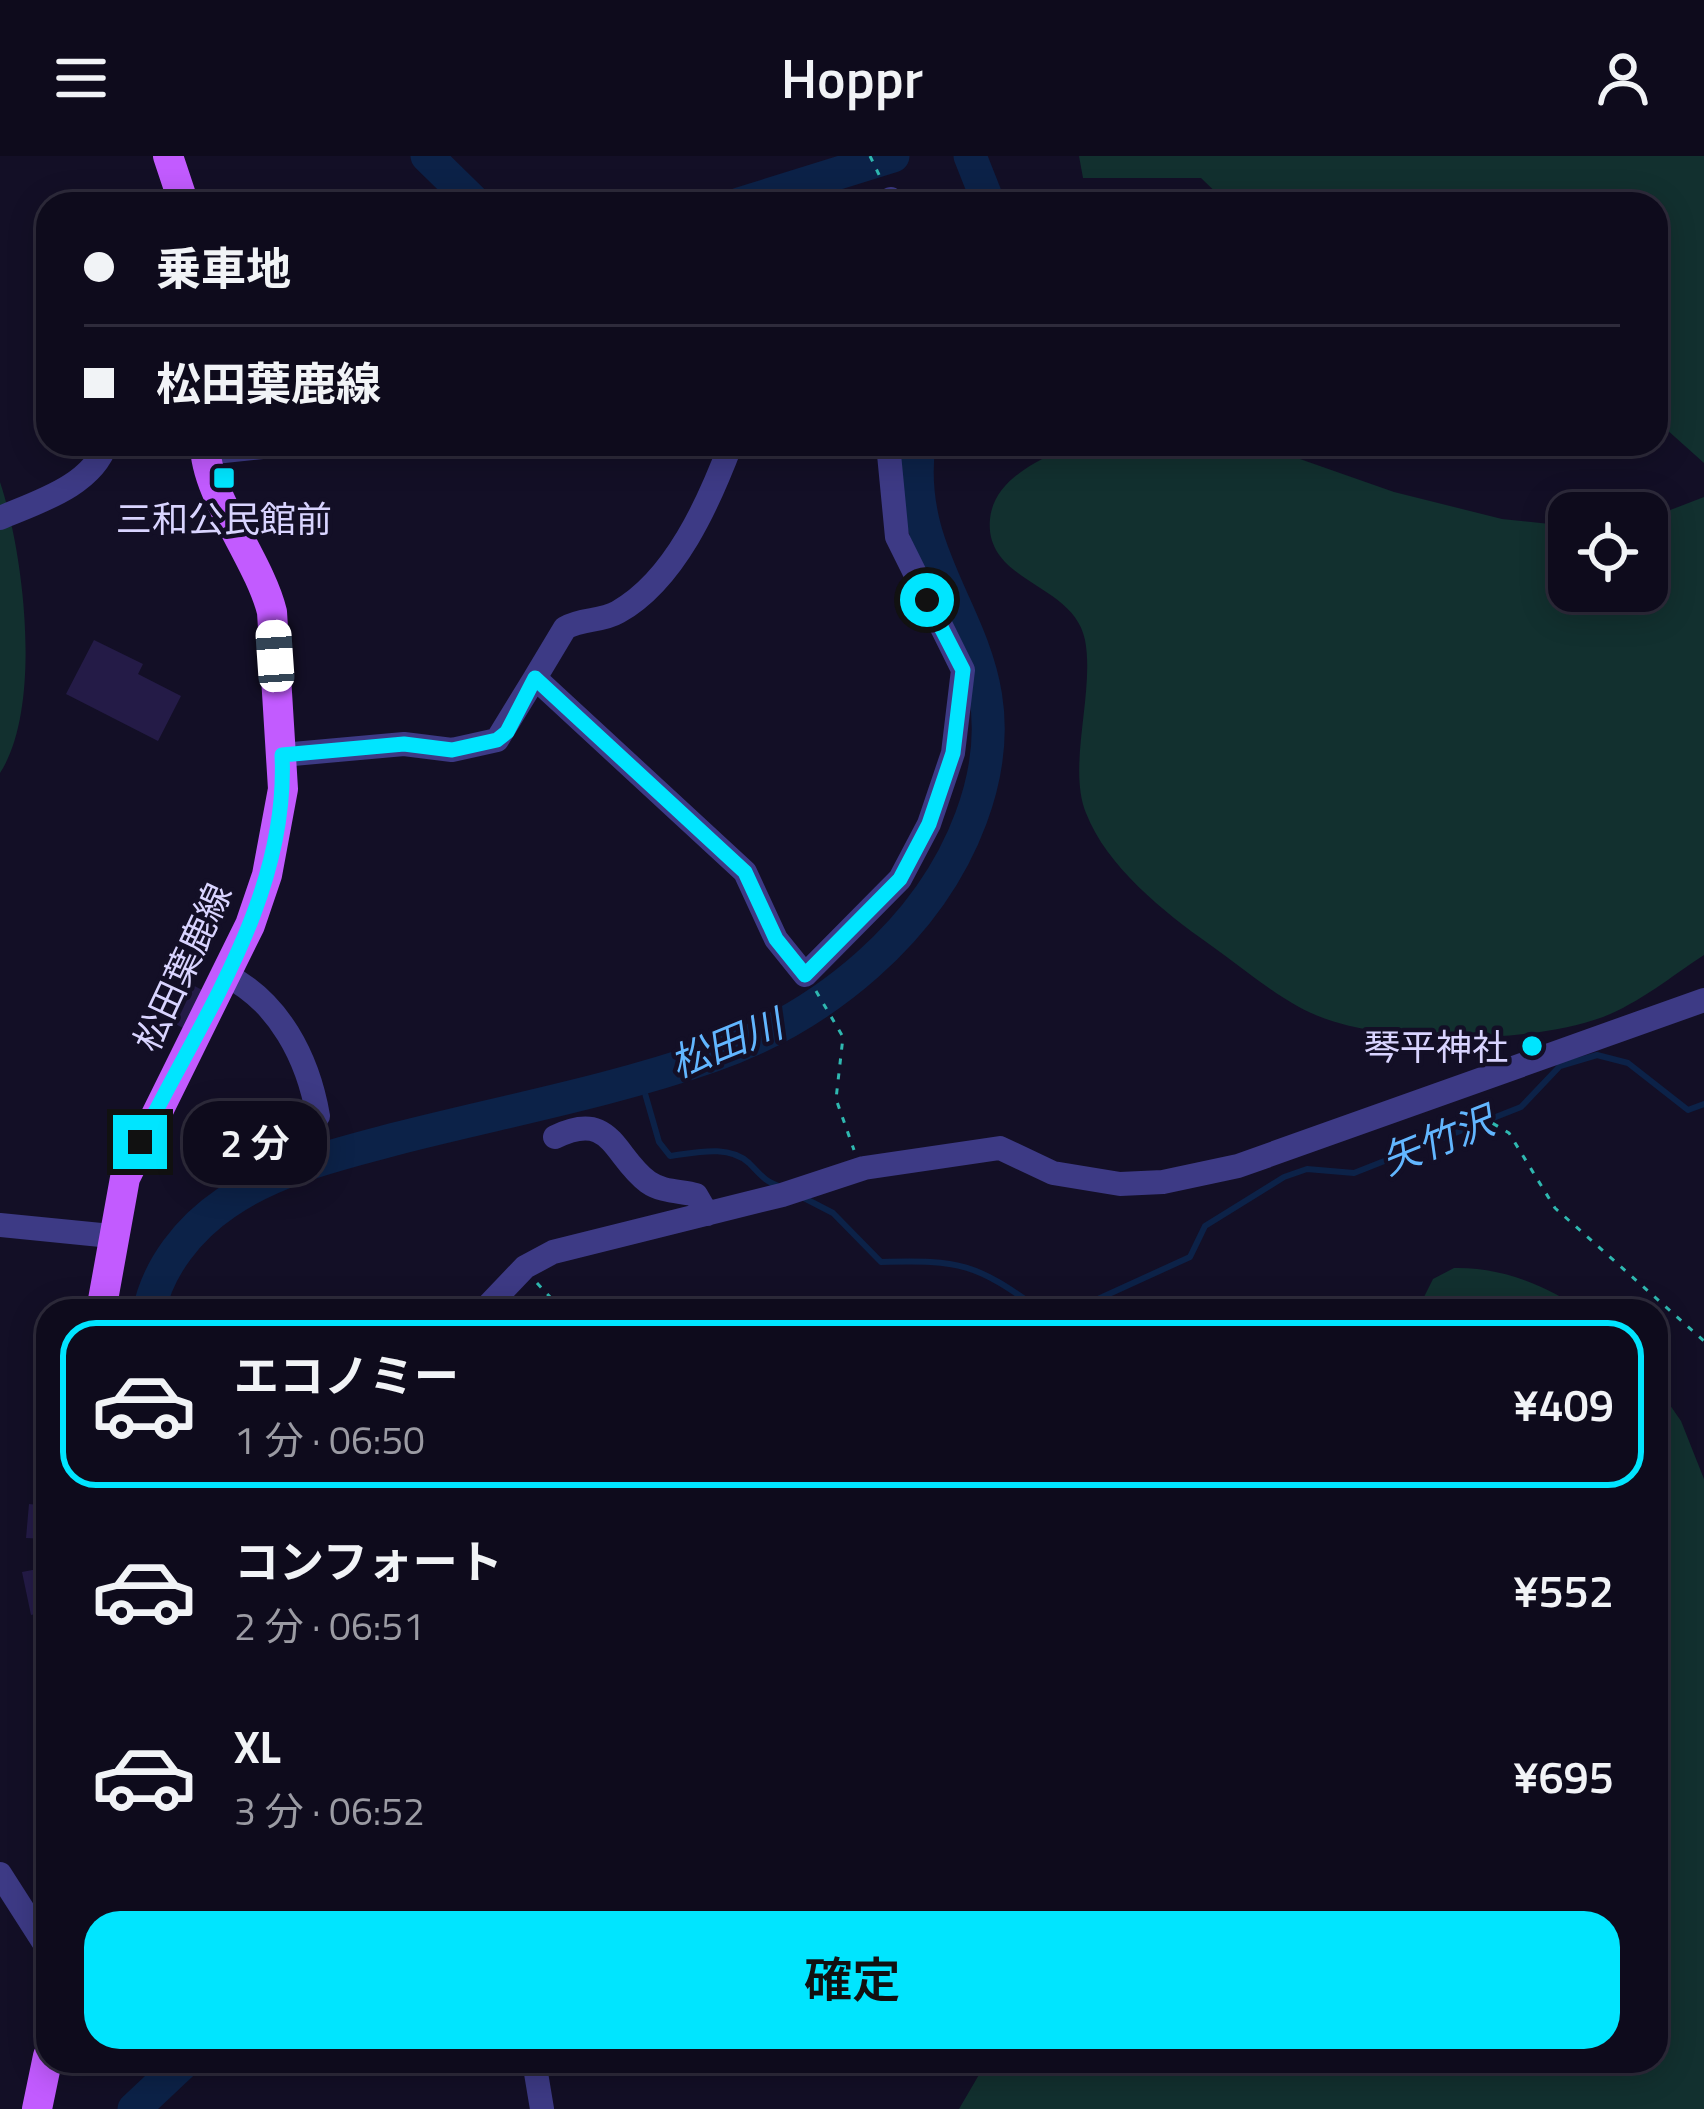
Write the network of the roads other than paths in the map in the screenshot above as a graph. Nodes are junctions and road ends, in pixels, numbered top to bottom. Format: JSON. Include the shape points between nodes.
{"nodes":[{"id":1,"x":168,"y":156,"type":"edge"},
{"id":2,"x":180,"y":192,"type":"edge"},
{"id":3,"x":102,"y":456,"type":"edge"},
{"id":4,"x":209,"y":456,"type":"edge"},
{"id":5,"x":725,"y":456,"type":"edge"},
{"id":6,"x":889,"y":456,"type":"edge"},
{"id":7,"x":0,"y":518,"type":"edge"},
{"id":8,"x":535,"y":678,"type":"junction"},
{"id":9,"x":282,"y":755,"type":"junction"},
{"id":10,"x":226,"y":975,"type":"junction"},
{"id":11,"x":1704,"y":1000,"type":"edge"},
{"id":12,"x":318,"y":1116,"type":"dead end"},
{"id":13,"x":555,"y":1137,"type":"dead end"},
{"id":14,"x":707,"y":1214,"type":"junction"},
{"id":15,"x":0,"y":1225,"type":"edge"},
{"id":16,"x":111,"y":1236,"type":"junction"},
{"id":17,"x":103,"y":1299,"type":"edge"},
{"id":18,"x":495,"y":1299,"type":"edge"},
{"id":19,"x":0,"y":1874,"type":"edge"},
{"id":20,"x":36,"y":1930,"type":"edge"},
{"id":21,"x":44,"y":2073,"type":"edge"},
{"id":22,"x":536,"y":2073,"type":"edge"},
{"id":23,"x":37,"y":2109,"type":"edge"},
{"id":24,"x":542,"y":2109,"type":"edge"}],
"edges":[{"from":1,"to":2,"type":"main road"},
{"from":3,"to":7,"type":"street","via":[[78,480]]},
{"from":4,"to":9,"type":"main road","name":"松田葉鹿線","via":[[265,584]]},
{"from":5,"to":8,"type":"street","via":[[670,562],[622,610],[565,628]]},
{"from":6,"to":8,"type":"street","via":[[897,537],[963,670],[956,738],[929,824],[900,879],[805,975],[776,939],[745,872]]},
{"from":8,"to":9,"type":"street","via":[[497,740],[452,750],[404,744]]},
{"from":9,"to":10,"type":"main road","name":"松田葉鹿線","via":[[268,875]]},
{"from":10,"to":12,"type":"street","via":[[270,1004],[312,1083]]},
{"from":10,"to":16,"type":"main road","name":"松田葉鹿線","via":[[140,1142]]},
{"from":11,"to":14,"type":"street","via":[[1238,1166],[1120,1184],[1074,1178],[1000,1148],[864,1168]]},
{"from":13,"to":14,"type":"street","via":[[599,1131],[650,1183],[700,1197]]},
{"from":14,"to":18,"type":"street","via":[[553,1252]]},
{"from":15,"to":16,"type":"street"},
{"from":16,"to":17,"type":"main road","name":"松田葉鹿線"},
{"from":19,"to":20,"type":"street"},
{"from":21,"to":23,"type":"main road"},
{"from":22,"to":24,"type":"street"}]}
